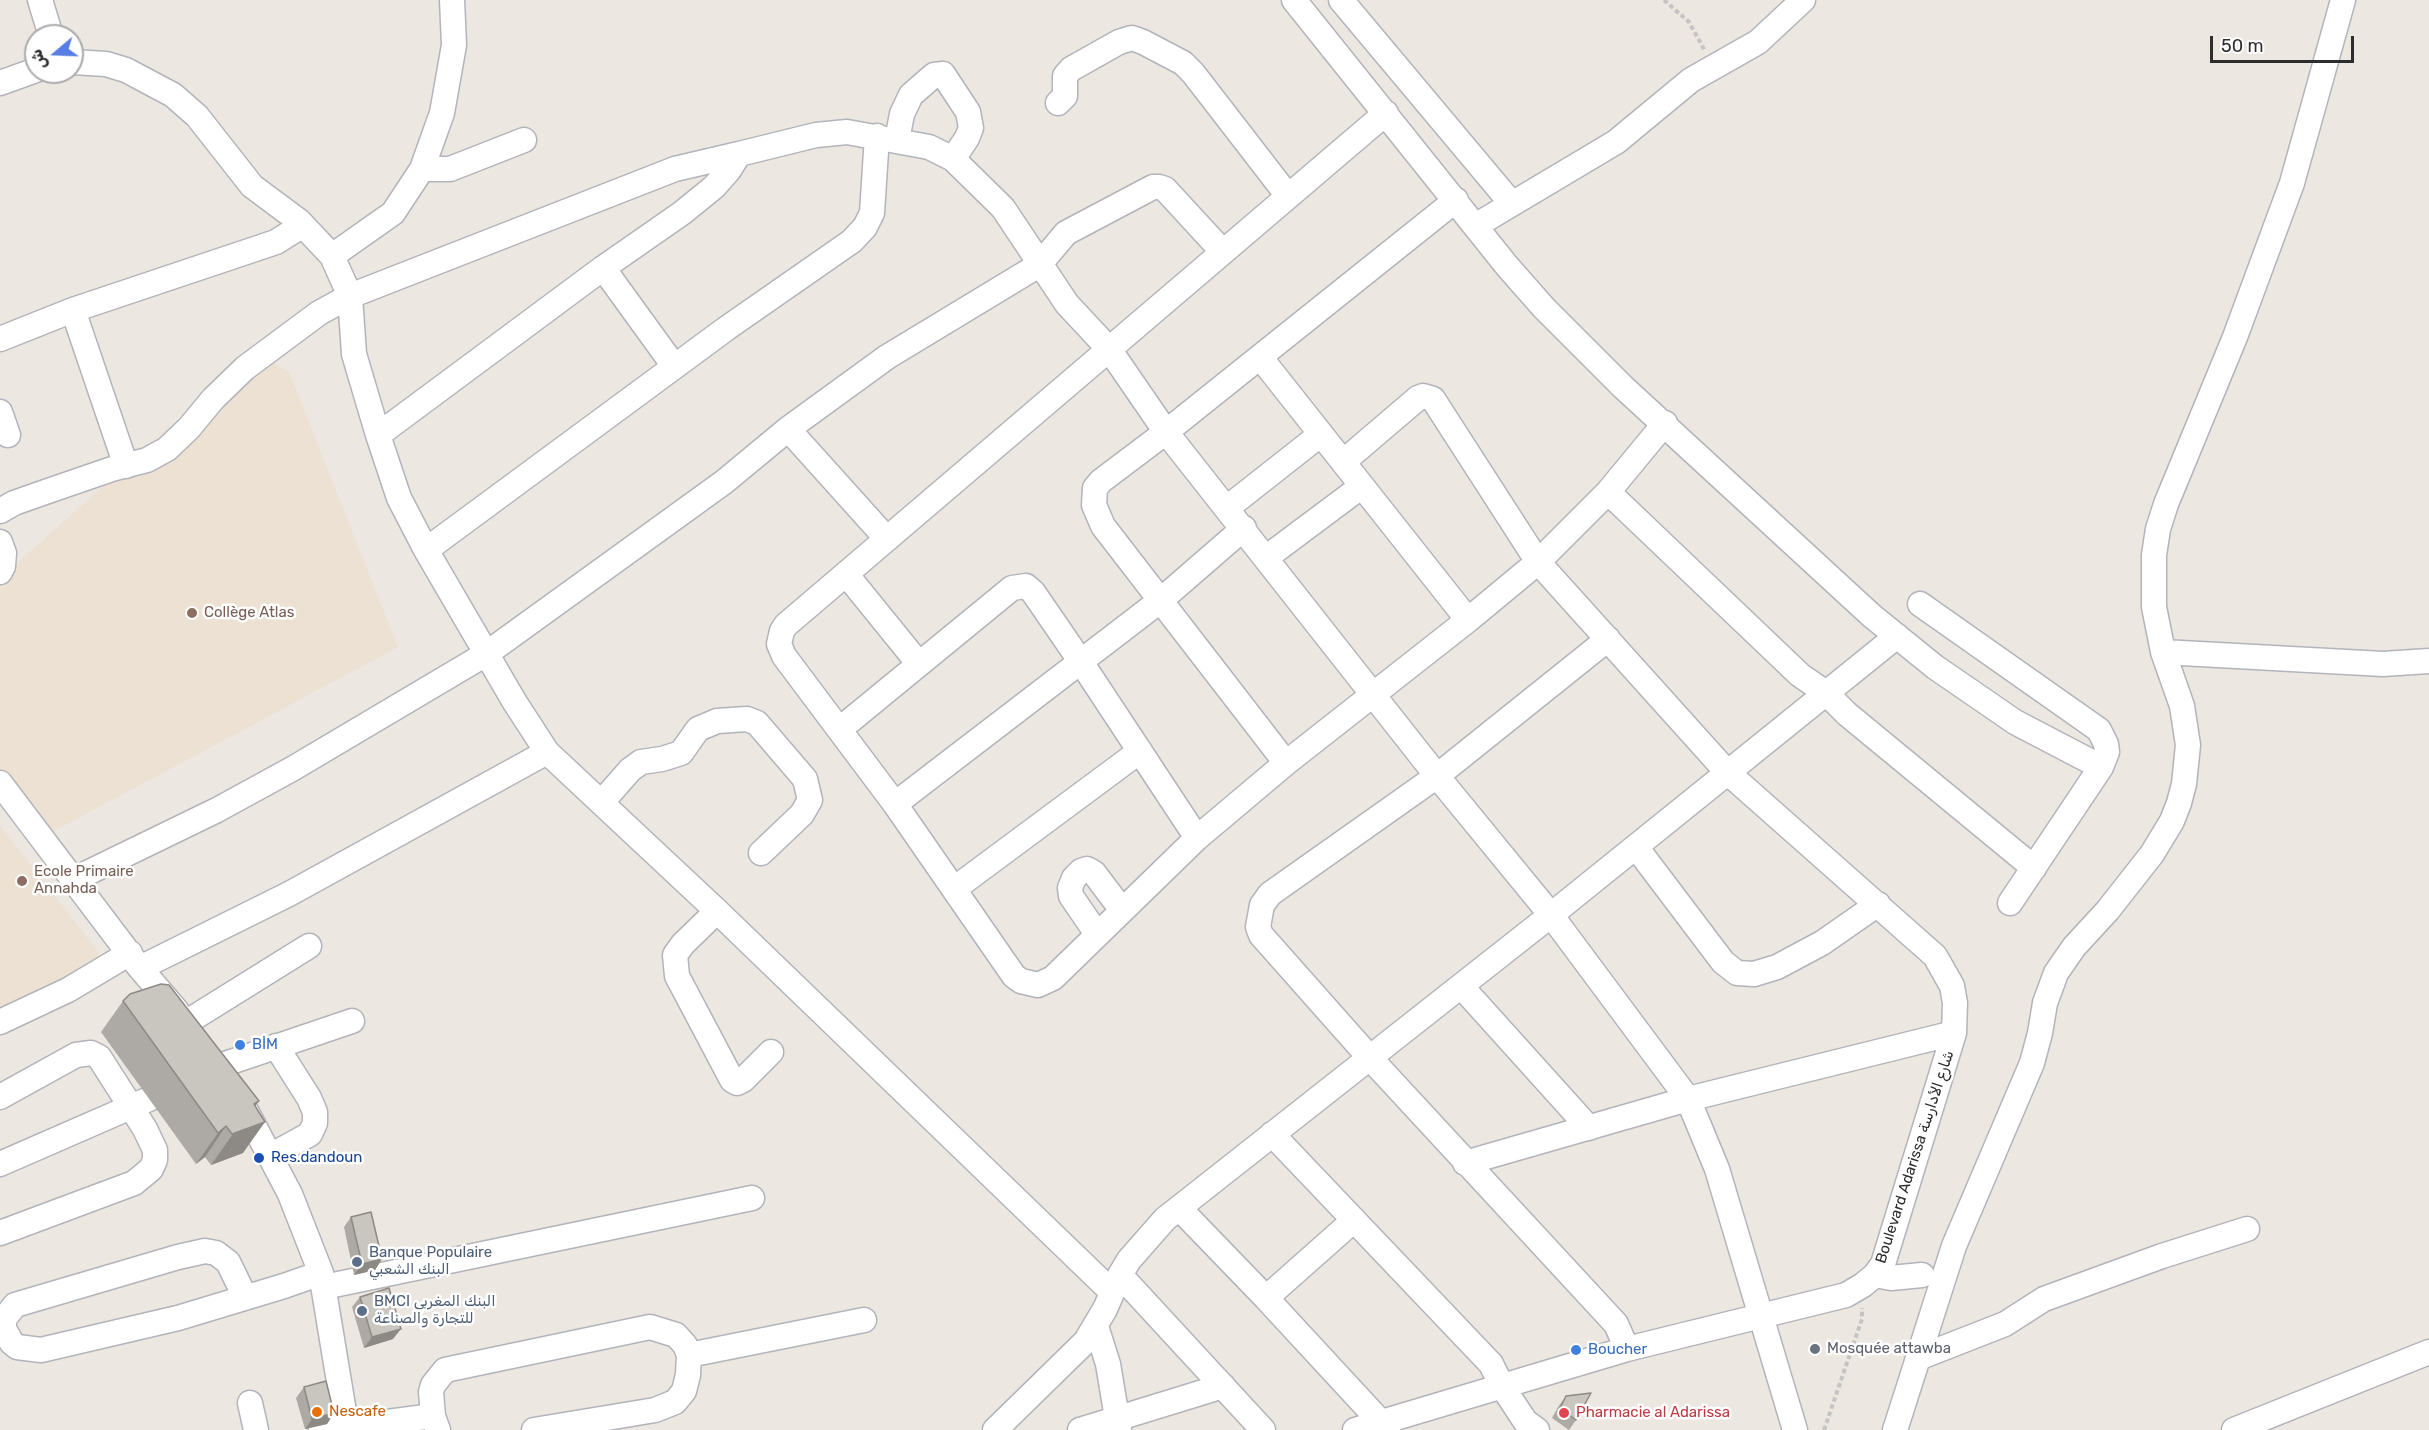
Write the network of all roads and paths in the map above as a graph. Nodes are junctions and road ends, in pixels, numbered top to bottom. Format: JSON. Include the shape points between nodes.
{"nodes":[{"id":1,"x":40,"y":0,"type":"edge"},
{"id":2,"x":452,"y":0,"type":"edge"},
{"id":3,"x":1294,"y":0,"type":"edge"},
{"id":4,"x":1341,"y":0,"type":"edge"},
{"id":5,"x":1664,"y":0,"type":"edge"},
{"id":6,"x":1803,"y":0,"type":"edge"},
{"id":7,"x":2343,"y":0,"type":"edge"},
{"id":8,"x":47,"y":24,"type":"edge"},
{"id":9,"x":84,"y":63,"type":"edge"},
{"id":10,"x":1709,"y":69,"type":"junction"},
{"id":11,"x":24,"y":74,"type":"edge"},
{"id":12,"x":0,"y":83,"type":"edge"},
{"id":13,"x":1058,"y":103,"type":"dead end"},
{"id":14,"x":1386,"y":113,"type":"junction"},
{"id":15,"x":887,"y":138,"type":"junction"},
{"id":16,"x":524,"y":140,"type":"dead end"},
{"id":17,"x":739,"y":154,"type":"junction"},
{"id":18,"x":953,"y":159,"type":"junction"},
{"id":19,"x":422,"y":169,"type":"junction"},
{"id":20,"x":1288,"y":196,"type":"junction"},
{"id":21,"x":1456,"y":200,"type":"junction"},
{"id":22,"x":1512,"y":204,"type":"junction"},
{"id":23,"x":299,"y":221,"type":"junction"},
{"id":24,"x":1475,"y":226,"type":"junction"},
{"id":25,"x":1223,"y":252,"type":"junction"},
{"id":26,"x":332,"y":256,"type":"junction"},
{"id":27,"x":1039,"y":265,"type":"junction"},
{"id":28,"x":603,"y":268,"type":"junction"},
{"id":29,"x":350,"y":296,"type":"junction"},
{"id":30,"x":73,"y":310,"type":"junction"},
{"id":31,"x":0,"y":339,"type":"edge"},
{"id":32,"x":1110,"y":349,"type":"junction"},
{"id":33,"x":1260,"y":357,"type":"junction"},
{"id":34,"x":674,"y":366,"type":"junction"},
{"id":35,"x":0,"y":412,"type":"edge"},
{"id":36,"x":1665,"y":423,"type":"junction"},
{"id":37,"x":788,"y":429,"type":"junction"},
{"id":38,"x":1166,"y":432,"type":"junction"},
{"id":39,"x":1321,"y":434,"type":"junction"},
{"id":40,"x":8,"y":435,"type":"dead end"},
{"id":41,"x":378,"y":435,"type":"junction"},
{"id":42,"x":1343,"y":462,"type":"junction"},
{"id":43,"x":126,"y":466,"type":"junction"},
{"id":44,"x":1362,"y":486,"type":"junction"},
{"id":45,"x":1608,"y":492,"type":"junction"},
{"id":46,"x":1227,"y":508,"type":"junction"},
{"id":47,"x":0,"y":511,"type":"edge"},
{"id":48,"x":1244,"y":528,"type":"junction"},
{"id":49,"x":886,"y":539,"type":"junction"},
{"id":50,"x":0,"y":542,"type":"edge"},
{"id":51,"x":426,"y":550,"type":"junction"},
{"id":52,"x":1267,"y":557,"type":"junction"},
{"id":53,"x":1538,"y":562,"type":"junction"},
{"id":54,"x":0,"y":572,"type":"edge"},
{"id":55,"x":846,"y":574,"type":"junction"},
{"id":56,"x":1161,"y":600,"type":"junction"},
{"id":57,"x":1920,"y":604,"type":"dead end"},
{"id":58,"x":1468,"y":620,"type":"junction"},
{"id":59,"x":1897,"y":636,"type":"junction"},
{"id":60,"x":1608,"y":639,"type":"junction"},
{"id":61,"x":2163,"y":652,"type":"junction"},
{"id":62,"x":486,"y":654,"type":"junction"},
{"id":63,"x":1081,"y":662,"type":"junction"},
{"id":64,"x":2429,"y":662,"type":"edge"},
{"id":65,"x":919,"y":664,"type":"junction"},
{"id":66,"x":1826,"y":693,"type":"junction"},
{"id":67,"x":1375,"y":694,"type":"junction"},
{"id":68,"x":840,"y":729,"type":"junction"},
{"id":69,"x":1140,"y":751,"type":"junction"},
{"id":70,"x":547,"y":752,"type":"junction"},
{"id":71,"x":1286,"y":762,"type":"junction"},
{"id":72,"x":2101,"y":767,"type":"junction"},
{"id":73,"x":1727,"y":772,"type":"junction"},
{"id":74,"x":1437,"y":776,"type":"junction"},
{"id":75,"x":0,"y":783,"type":"edge"},
{"id":76,"x":602,"y":802,"type":"junction"},
{"id":77,"x":895,"y":804,"type":"junction"},
{"id":78,"x":1197,"y":838,"type":"junction"},
{"id":79,"x":1636,"y":847,"type":"junction"},
{"id":80,"x":761,"y":853,"type":"dead end"},
{"id":81,"x":2034,"y":868,"type":"junction"},
{"id":82,"x":75,"y":879,"type":"junction"},
{"id":83,"x":954,"y":889,"type":"junction"},
{"id":84,"x":2010,"y":903,"type":"dead end"},
{"id":85,"x":1878,"y":904,"type":"junction"},
{"id":86,"x":1122,"y":910,"type":"junction"},
{"id":87,"x":717,"y":911,"type":"junction"},
{"id":88,"x":1551,"y":915,"type":"junction"},
{"id":89,"x":1097,"y":934,"type":"junction"},
{"id":90,"x":309,"y":946,"type":"dead end"},
{"id":91,"x":135,"y":961,"type":"junction"},
{"id":92,"x":1461,"y":986,"type":"junction"},
{"id":93,"x":351,"y":1020,"type":"dead end"},
{"id":94,"x":0,"y":1022,"type":"edge"},
{"id":95,"x":1954,"y":1034,"type":"junction"},
{"id":96,"x":204,"y":1044,"type":"junction"},
{"id":97,"x":276,"y":1047,"type":"junction"},
{"id":98,"x":771,"y":1052,"type":"dead end"},
{"id":99,"x":1370,"y":1058,"type":"junction"},
{"id":100,"x":194,"y":1078,"type":"edge"},
{"id":101,"x":0,"y":1097,"type":"edge"},
{"id":102,"x":1688,"y":1099,"type":"junction"},
{"id":103,"x":140,"y":1103,"type":"junction"},
{"id":104,"x":1589,"y":1128,"type":"junction"},
{"id":105,"x":1272,"y":1134,"type":"junction"},
{"id":106,"x":272,"y":1155,"type":"junction"},
{"id":107,"x":1465,"y":1163,"type":"junction"},
{"id":108,"x":0,"y":1164,"type":"edge"},
{"id":109,"x":752,"y":1198,"type":"dead end"},
{"id":110,"x":1179,"y":1208,"type":"junction"},
{"id":111,"x":1354,"y":1220,"type":"junction"},
{"id":112,"x":2,"y":1226,"type":"edge"},
{"id":113,"x":2247,"y":1229,"type":"dead end"},
{"id":114,"x":1922,"y":1275,"type":"dead end"},
{"id":115,"x":322,"y":1280,"type":"junction"},
{"id":116,"x":1869,"y":1280,"type":"junction"},
{"id":117,"x":1116,"y":1283,"type":"junction"},
{"id":118,"x":245,"y":1297,"type":"junction"},
{"id":119,"x":1266,"y":1298,"type":"junction"},
{"id":120,"x":1760,"y":1316,"type":"junction"},
{"id":121,"x":864,"y":1320,"type":"dead end"},
{"id":122,"x":1096,"y":1326,"type":"junction"},
{"id":123,"x":1627,"y":1349,"type":"junction"},
{"id":124,"x":2429,"y":1352,"type":"edge"},
{"id":125,"x":689,"y":1355,"type":"junction"},
{"id":126,"x":1918,"y":1358,"type":"junction"},
{"id":127,"x":1224,"y":1386,"type":"junction"},
{"id":128,"x":1502,"y":1386,"type":"junction"},
{"id":129,"x":250,"y":1403,"type":"dead end"},
{"id":130,"x":436,"y":1423,"type":"edge"},
{"id":131,"x":1118,"y":1424,"type":"edge"},
{"id":132,"x":1384,"y":1426,"type":"edge"},
{"id":133,"x":360,"y":1427,"type":"edge"},
{"id":134,"x":256,"y":1430,"type":"edge"},
{"id":135,"x":321,"y":1430,"type":"edge"},
{"id":136,"x":534,"y":1430,"type":"edge"},
{"id":137,"x":995,"y":1430,"type":"edge"},
{"id":138,"x":1080,"y":1430,"type":"edge"},
{"id":139,"x":1263,"y":1430,"type":"edge"},
{"id":140,"x":1355,"y":1430,"type":"edge"},
{"id":141,"x":1537,"y":1430,"type":"edge"},
{"id":142,"x":1795,"y":1430,"type":"edge"},
{"id":143,"x":1824,"y":1430,"type":"edge"},
{"id":144,"x":1895,"y":1430,"type":"edge"},
{"id":145,"x":2234,"y":1430,"type":"edge"}],
"edges":[{"from":1,"to":8,"type":"street"},
{"from":2,"to":19,"type":"street","via":[[454,45],[444,102]]},
{"from":3,"to":14,"type":"street"},
{"from":4,"to":22,"type":"street"},
{"from":5,"to":10,"type":"path","via":[[1697,33]]},
{"from":6,"to":10,"type":"street","via":[[1758,42]]},
{"from":7,"to":61,"type":"street","via":[[2292,183],[2158,529],[2152,581]]},
{"from":9,"to":23,"type":"street","via":[[126,70],[173,95],[197,116],[252,186]]},
{"from":10,"to":22,"type":"street","via":[[1616,142]]},
{"from":11,"to":12,"type":"street"},
{"from":13,"to":20,"type":"street","via":[[1065,96],[1065,76],[1071,69],[1119,42],[1132,38],[1143,42],[1183,63],[1193,73]]},
{"from":14,"to":20,"type":"street"},
{"from":14,"to":21,"type":"street"},
{"from":15,"to":17,"type":"street","via":[[847,132],[816,135]]},
{"from":15,"to":18,"type":"street","via":[[929,147]]},
{"from":15,"to":18,"type":"street","via":[[911,95],[934,75],[943,74],[968,112],[971,128]]},
{"from":15,"to":34,"type":"street","via":[[872,213],[852,242]]},
{"from":16,"to":19,"type":"street","via":[[450,169]]},
{"from":17,"to":28,"type":"street","via":[[729,170],[698,200]]},
{"from":17,"to":29,"type":"street","via":[[675,169]]},
{"from":18,"to":27,"type":"street","via":[[1003,208]]},
{"from":19,"to":26,"type":"street","via":[[393,213]]},
{"from":20,"to":25,"type":"street"},
{"from":21,"to":24,"type":"street"},
{"from":21,"to":33,"type":"street"},
{"from":22,"to":24,"type":"street"},
{"from":23,"to":26,"type":"street"},
{"from":23,"to":30,"type":"street","via":[[295,230],[276,242]]},
{"from":24,"to":36,"type":"street","via":[[1544,308]]},
{"from":25,"to":27,"type":"street","via":[[1165,189],[1153,187],[1066,233]]},
{"from":25,"to":32,"type":"street"},
{"from":26,"to":29,"type":"street"},
{"from":27,"to":32,"type":"street","via":[[1067,304]]},
{"from":27,"to":37,"type":"street","via":[[887,357]]},
{"from":28,"to":34,"type":"street"},
{"from":28,"to":41,"type":"street"},
{"from":29,"to":41,"type":"street","via":[[354,354]]},
{"from":29,"to":43,"type":"street","via":[[319,313],[245,368],[167,449]]},
{"from":30,"to":31,"type":"street"},
{"from":30,"to":43,"type":"street"},
{"from":32,"to":38,"type":"street"},
{"from":32,"to":49,"type":"street"},
{"from":33,"to":38,"type":"street"},
{"from":33,"to":39,"type":"street"},
{"from":34,"to":51,"type":"street"},
{"from":35,"to":40,"type":"street"},
{"from":36,"to":45,"type":"street"},
{"from":36,"to":59,"type":"street"},
{"from":37,"to":49,"type":"street"},
{"from":37,"to":62,"type":"street","via":[[724,482]]},
{"from":38,"to":46,"type":"street"},
{"from":38,"to":56,"type":"street","via":[[1101,481],[1093,496],[1103,526]]},
{"from":39,"to":42,"type":"street"},
{"from":39,"to":46,"type":"street"},
{"from":41,"to":51,"type":"street","via":[[399,498]]},
{"from":42,"to":44,"type":"street"},
{"from":42,"to":53,"type":"street","name":"Boulevard Adarissa شارع الأدارسة","via":[[1418,398],[1433,399]]},
{"from":43,"to":47,"type":"street"},
{"from":44,"to":52,"type":"street"},
{"from":44,"to":58,"type":"street"},
{"from":45,"to":53,"type":"street"},
{"from":45,"to":66,"type":"street","via":[[1800,675]]},
{"from":46,"to":48,"type":"street"},
{"from":48,"to":52,"type":"street"},
{"from":48,"to":56,"type":"street"},
{"from":49,"to":55,"type":"street"},
{"from":50,"to":54,"type":"street","via":[[4,553]]},
{"from":51,"to":62,"type":"street"},
{"from":52,"to":67,"type":"street"},
{"from":53,"to":58,"type":"street"},
{"from":53,"to":60,"type":"street","name":"Boulevard Adarissa شارع الأدارسة"},
{"from":55,"to":65,"type":"street"},
{"from":55,"to":68,"type":"street","via":[[786,625],[779,644]]},
{"from":56,"to":63,"type":"street"},
{"from":56,"to":71,"type":"street"},
{"from":57,"to":72,"type":"street","via":[[2099,730],[2106,744]]},
{"from":58,"to":67,"type":"street"},
{"from":59,"to":66,"type":"street"},
{"from":59,"to":72,"type":"street","via":[[2007,717]]},
{"from":60,"to":73,"type":"street","name":"Boulevard Adarissa شارع الأدارسة"},
{"from":60,"to":74,"type":"street"},
{"from":61,"to":64,"type":"street","via":[[2383,664]]},
{"from":61,"to":126,"type":"street","via":[[2186,725],[2187,765],[2179,803],[2163,838],[2145,864],[2056,973],[2045,1002],[2032,1063],[1954,1246]]},
{"from":62,"to":70,"type":"street"},
{"from":62,"to":82,"type":"street","via":[[292,769]]},
{"from":63,"to":65,"type":"street","via":[[1033,592],[1021,585],[1012,588]]},
{"from":63,"to":69,"type":"street"},
{"from":63,"to":77,"type":"street"},
{"from":65,"to":68,"type":"street"},
{"from":66,"to":73,"type":"street"},
{"from":66,"to":81,"type":"street"},
{"from":67,"to":71,"type":"street"},
{"from":67,"to":74,"type":"street"},
{"from":68,"to":77,"type":"street"},
{"from":69,"to":78,"type":"street"},
{"from":69,"to":83,"type":"street"},
{"from":70,"to":76,"type":"street"},
{"from":70,"to":91,"type":"street","via":[[289,894]]},
{"from":71,"to":78,"type":"street"},
{"from":72,"to":81,"type":"street"},
{"from":73,"to":79,"type":"street"},
{"from":73,"to":85,"type":"street","name":"Boulevard Adarissa شارع الأدارسة"},
{"from":74,"to":88,"type":"street"},
{"from":74,"to":99,"type":"street","via":[[1270,894],[1258,918],[1261,935]]},
{"from":75,"to":82,"type":"street"},
{"from":76,"to":80,"type":"street","via":[[641,762],[681,753],[698,729],[717,721],[747,719],[757,723],[805,779],[810,800],[802,814]]},
{"from":76,"to":87,"type":"street"},
{"from":77,"to":83,"type":"street"},
{"from":78,"to":86,"type":"street"},
{"from":79,"to":85,"type":"street","via":[[1723,962],[1737,973],[1754,974],[1777,967],[1822,943]]},
{"from":79,"to":88,"type":"street"},
{"from":81,"to":84,"type":"street"},
{"from":82,"to":91,"type":"street"},
{"from":83,"to":89,"type":"street","via":[[1014,976],[1029,984],[1038,985],[1053,978]]},
{"from":85,"to":95,"type":"street","name":"Boulevard Adarissa شارع الأدارسة","via":[[1941,964],[1952,986]]},
{"from":86,"to":89,"type":"street"},
{"from":86,"to":89,"type":"street","via":[[1094,873],[1080,871],[1070,888],[1071,896]]},
{"from":87,"to":98,"type":"street","via":[[675,955],[677,976],[732,1080],[743,1080]]},
{"from":87,"to":117,"type":"street"},
{"from":88,"to":92,"type":"street"},
{"from":88,"to":102,"type":"street"},
{"from":90,"to":96,"type":"street"},
{"from":91,"to":94,"type":"street"},
{"from":91,"to":96,"type":"street"},
{"from":92,"to":99,"type":"street"},
{"from":92,"to":104,"type":"street"},
{"from":93,"to":97,"type":"street"},
{"from":95,"to":102,"type":"street"},
{"from":95,"to":116,"type":"street","name":"Boulevard Adarissa شارع الأدارسة","via":[[1883,1264]]},
{"from":96,"to":97,"type":"street"},
{"from":96,"to":100,"type":"street"},
{"from":96,"to":106,"type":"street"},
{"from":97,"to":106,"type":"street","via":[[309,1098],[315,1123],[310,1134]]},
{"from":99,"to":105,"type":"street"},
{"from":99,"to":107,"type":"street"},
{"from":101,"to":103,"type":"street","via":[[76,1055],[91,1053]]},
{"from":102,"to":104,"type":"street"},
{"from":102,"to":120,"type":"street","via":[[1717,1169]]},
{"from":103,"to":108,"type":"street"},
{"from":103,"to":112,"type":"street","via":[[155,1150],[151,1169],[134,1183]]},
{"from":104,"to":107,"type":"street"},
{"from":105,"to":110,"type":"street"},
{"from":105,"to":111,"type":"street"},
{"from":106,"to":115,"type":"street"},
{"from":107,"to":123,"type":"street","via":[[1616,1324]]},
{"from":109,"to":115,"type":"street"},
{"from":110,"to":117,"type":"street","via":[[1146,1238]]},
{"from":110,"to":119,"type":"street"},
{"from":111,"to":119,"type":"street"},
{"from":111,"to":128,"type":"street","via":[[1491,1364]]},
{"from":113,"to":126,"type":"street","via":[[2044,1299],[2005,1324]]},
{"from":114,"to":116,"type":"street"},
{"from":115,"to":118,"type":"street"},
{"from":115,"to":133,"type":"street"},
{"from":116,"to":120,"type":"street","via":[[1846,1295]]},
{"from":116,"to":143,"type":"path","via":[[1862,1319]]},
{"from":117,"to":122,"type":"street"},
{"from":117,"to":127,"type":"street"},
{"from":118,"to":118,"type":"street","via":[[41,1350],[17,1347],[4,1329],[4,1319],[15,1305],[205,1251],[228,1262]]},
{"from":119,"to":132,"type":"street"},
{"from":120,"to":123,"type":"street"},
{"from":120,"to":142,"type":"street"},
{"from":121,"to":125,"type":"street"},
{"from":122,"to":131,"type":"street","via":[[1108,1364]]},
{"from":122,"to":137,"type":"street","via":[[1073,1354]]},
{"from":123,"to":128,"type":"street"},
{"from":124,"to":145,"type":"street"},
{"from":125,"to":130,"type":"street","via":[[676,1335],[650,1327],[445,1370],[431,1392]]},
{"from":125,"to":136,"type":"street","via":[[684,1391],[675,1402],[655,1410]]},
{"from":126,"to":144,"type":"street"},
{"from":127,"to":131,"type":"street"},
{"from":127,"to":139,"type":"street"},
{"from":128,"to":132,"type":"street"},
{"from":128,"to":141,"type":"street","via":[[1525,1420]]},
{"from":129,"to":134,"type":"street"},
{"from":130,"to":133,"type":"street"},
{"from":131,"to":138,"type":"street"},
{"from":132,"to":140,"type":"street"},
{"from":133,"to":135,"type":"street"}]}
